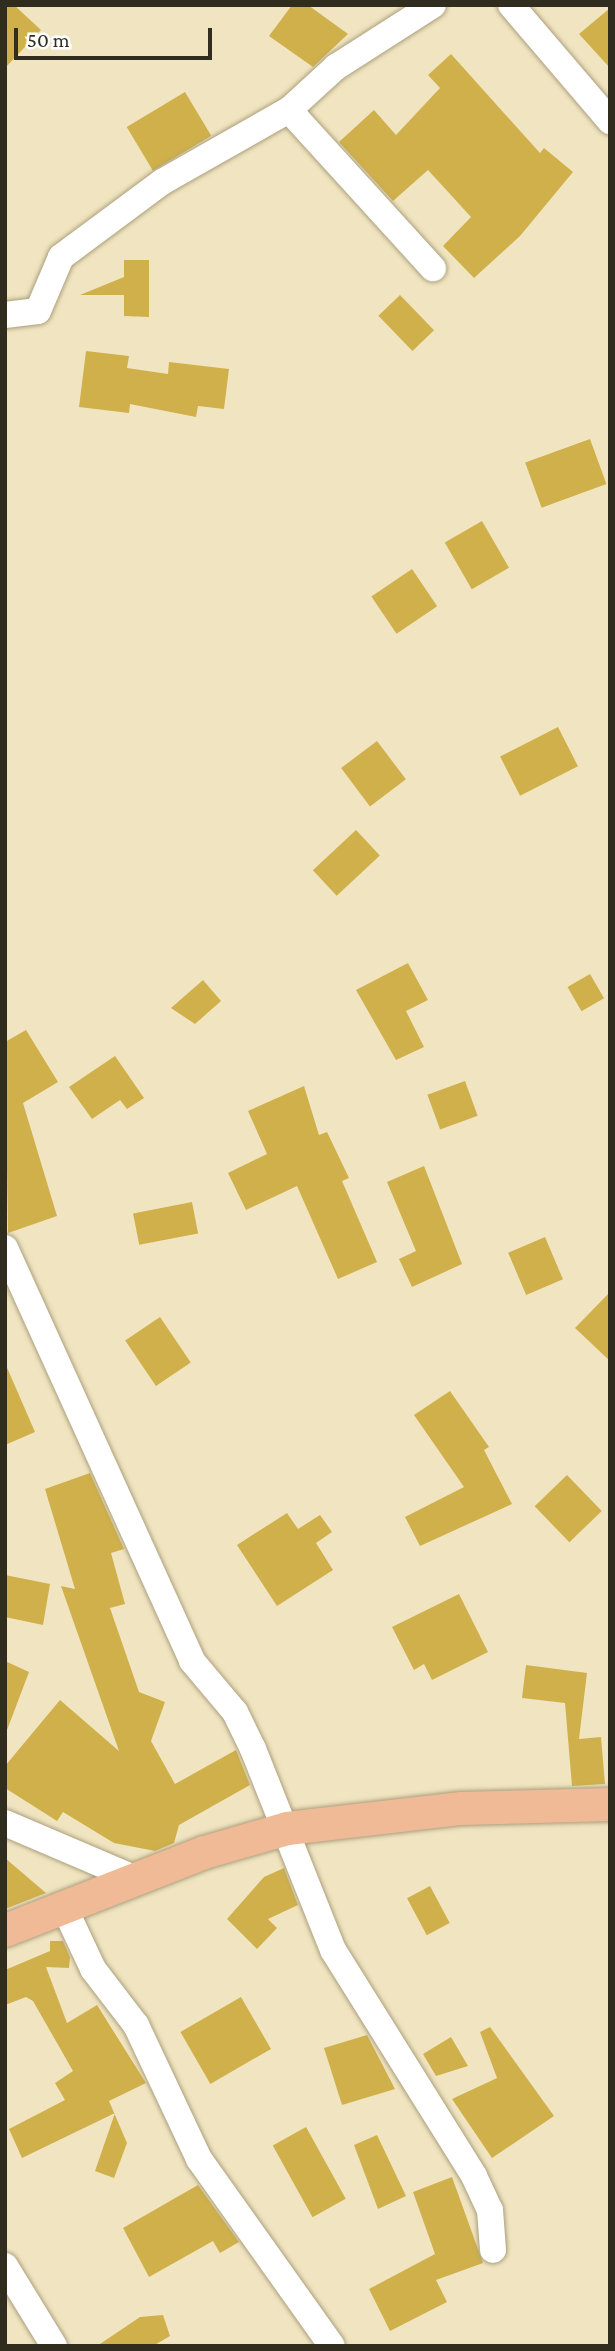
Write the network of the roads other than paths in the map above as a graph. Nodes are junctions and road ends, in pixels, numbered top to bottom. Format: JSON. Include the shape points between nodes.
{"nodes":[{"id":1,"x":433,"y":5,"type":"edge"},
{"id":2,"x":511,"y":5,"type":"edge"},
{"id":3,"x":289,"y":110,"type":"junction"},
{"id":4,"x":610,"y":121,"type":"edge"},
{"id":5,"x":433,"y":268,"type":"dead end"},
{"id":6,"x":5,"y":315,"type":"edge"},
{"id":7,"x":5,"y":1248,"type":"edge"},
{"id":8,"x":610,"y":1804,"type":"edge"},
{"id":9,"x":5,"y":1823,"type":"edge"},
{"id":10,"x":287,"y":1828,"type":"junction"},
{"id":11,"x":134,"y":1878,"type":"junction"},
{"id":12,"x":64,"y":1907,"type":"junction"},
{"id":13,"x":5,"y":1930,"type":"edge"},
{"id":14,"x":493,"y":2249,"type":"dead end"},
{"id":15,"x":5,"y":2266,"type":"edge"},
{"id":16,"x":54,"y":2346,"type":"edge"},
{"id":17,"x":332,"y":2346,"type":"edge"}],
"edges":[{"from":1,"to":3,"type":"street","via":[[335,67]]},
{"from":2,"to":4,"type":"street"},
{"from":3,"to":5,"type":"street"},
{"from":3,"to":6,"type":"street","via":[[162,182],[61,257],[38,311]]},
{"from":7,"to":10,"type":"street","via":[[192,1661],[235,1712]]},
{"from":8,"to":10,"type":"main road","via":[[461,1808]]},
{"from":9,"to":11,"type":"street"},
{"from":10,"to":11,"type":"main road"},
{"from":10,"to":14,"type":"street","via":[[333,1950],[474,2176],[490,2210]]},
{"from":11,"to":12,"type":"main road"},
{"from":12,"to":13,"type":"main road"},
{"from":12,"to":17,"type":"street","via":[[93,1969],[135,2025],[199,2159]]},
{"from":15,"to":16,"type":"street"}]}
